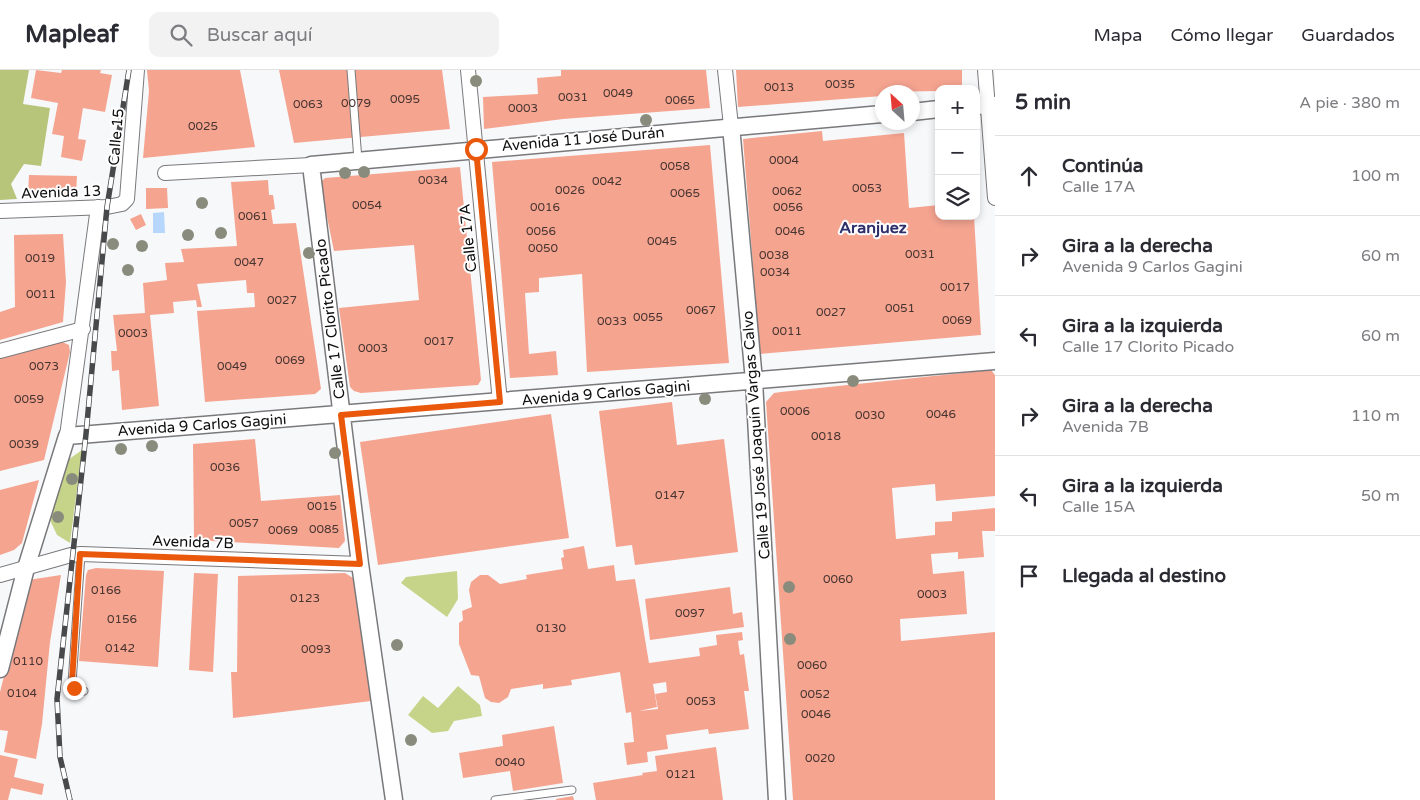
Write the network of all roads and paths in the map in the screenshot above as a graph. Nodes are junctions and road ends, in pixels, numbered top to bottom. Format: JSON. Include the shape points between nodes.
{"nodes":[{"id":1,"x":137,"y":70,"type":"edge"},
{"id":2,"x":351,"y":70,"type":"edge"},
{"id":3,"x":468,"y":70,"type":"edge"},
{"id":4,"x":725,"y":70,"type":"edge"},
{"id":5,"x":985,"y":70,"type":"edge"},
{"id":6,"x":986,"y":106,"type":"edge"},
{"id":7,"x":935,"y":109,"type":"edge"},
{"id":8,"x":920,"y":111,"type":"edge"},
{"id":9,"x":875,"y":115,"type":"edge"},
{"id":10,"x":731,"y":126,"type":"junction"},
{"id":11,"x":476,"y":149,"type":"junction"},
{"id":12,"x":358,"y":160,"type":"junction"},
{"id":13,"x":311,"y":165,"type":"junction"},
{"id":14,"x":165,"y":173,"type":"dead end"},
{"id":15,"x":995,"y":198,"type":"edge"},
{"id":16,"x":122,"y":204,"type":"joint"},
{"id":17,"x":98,"y":207,"type":"junction"},
{"id":18,"x":0,"y":211,"type":"edge"},
{"id":19,"x":83,"y":329,"type":"junction"},
{"id":20,"x":0,"y":351,"type":"edge"},
{"id":21,"x":995,"y":361,"type":"edge"},
{"id":22,"x":754,"y":381,"type":"junction"},
{"id":23,"x":500,"y":402,"type":"junction"},
{"id":24,"x":341,"y":415,"type":"junction"},
{"id":25,"x":67,"y":436,"type":"junction"},
{"id":26,"x":80,"y":554,"type":"junction"},
{"id":27,"x":360,"y":564,"type":"junction"},
{"id":28,"x":26,"y":568,"type":"junction"},
{"id":29,"x":0,"y":575,"type":"edge"},
{"id":30,"x":0,"y":669,"type":"edge"},
{"id":31,"x":84,"y":691,"type":"dead end"},
{"id":32,"x":572,"y":790,"type":"dead end"},
{"id":33,"x":394,"y":800,"type":"edge"},
{"id":34,"x":495,"y":800,"type":"edge"},
{"id":35,"x":777,"y":800,"type":"edge"}],
"edges":[{"from":1,"to":16,"type":"street","name":"Calle 15","via":[[129,193]]},
{"from":2,"to":12,"type":"lane"},
{"from":3,"to":11,"type":"street","name":"Calle 17A"},
{"from":4,"to":10,"type":"street","name":"Calle 19 José Joaquín Vargas Calvo"},
{"from":5,"to":6,"type":"street"},
{"from":6,"to":15,"type":"street"},
{"from":7,"to":8,"type":"street"},
{"from":9,"to":10,"type":"street","name":"Avenida 11 José Durán"},
{"from":10,"to":11,"type":"street","name":"Avenida 11 José Durán"},
{"from":10,"to":22,"type":"street","name":"Calle 19 José Joaquín Vargas Calvo"},
{"from":11,"to":12,"type":"street","name":"Avenida 11 José Durán"},
{"from":11,"to":23,"type":"street","name":"Calle 17A"},
{"from":12,"to":13,"type":"street","name":"Avenida 11 José Durán"},
{"from":13,"to":14,"type":"street","name":"Avenida 11 José Durán"},
{"from":13,"to":24,"type":"street","name":"Calle 17 Clorito Picado"},
{"from":16,"to":17,"type":"street","name":"Avenida 13"},
{"from":17,"to":18,"type":"street","name":"Avenida 13"},
{"from":17,"to":19,"type":"street"},
{"from":19,"to":20,"type":"street"},
{"from":19,"to":25,"type":"street"},
{"from":21,"to":22,"type":"street","name":"Avenida 9 Carlos Gagini"},
{"from":22,"to":23,"type":"street","name":"Avenida 9 Carlos Gagini"},
{"from":22,"to":35,"type":"street","name":"Calle 19 José Joaquín Vargas Calvo"},
{"from":23,"to":24,"type":"street","name":"Avenida 9 Carlos Gagini"},
{"from":24,"to":25,"type":"street","name":"Avenida 9 Carlos Gagini"},
{"from":24,"to":27,"type":"street","name":"Calle 17 Clorito Picado"},
{"from":25,"to":28,"type":"street"},
{"from":26,"to":27,"type":"street","name":"Avenida 7B"},
{"from":26,"to":28,"type":"street","name":"Avenida 7B"},
{"from":26,"to":31,"type":"lane","via":[[72,682],[74,688]]},
{"from":27,"to":33,"type":"street","name":"Calle 17 Clorito Picado"},
{"from":28,"to":29,"type":"street","name":"Avenida 7B"},
{"from":28,"to":30,"type":"street"},
{"from":32,"to":34,"type":"lane"}]}
